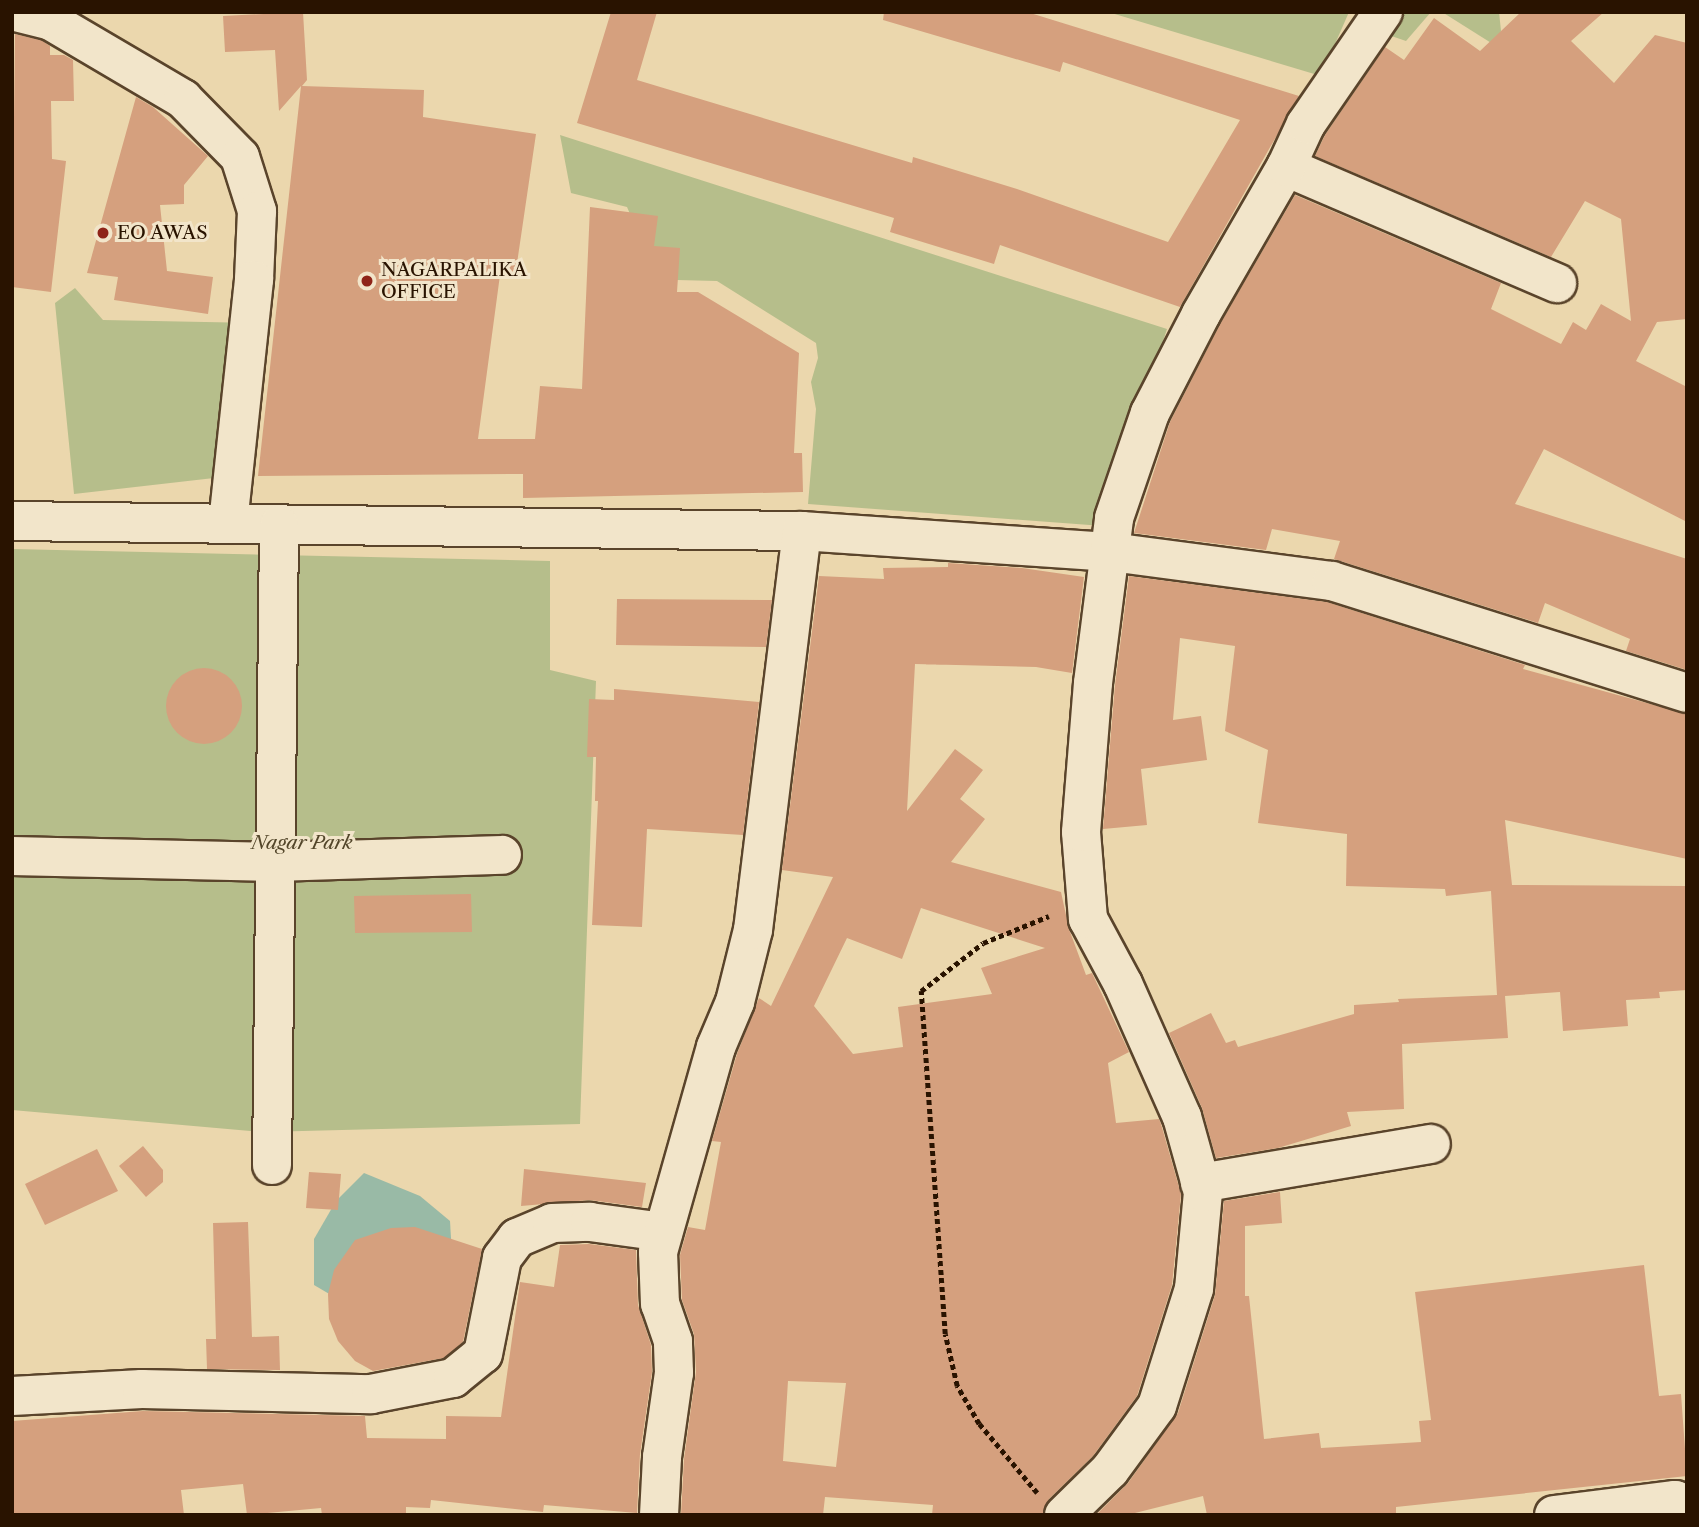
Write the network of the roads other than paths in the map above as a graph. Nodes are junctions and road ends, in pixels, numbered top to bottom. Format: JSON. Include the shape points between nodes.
{"nodes":[{"id":1,"x":16,"y":12,"type":"edge"},
{"id":2,"x":1383,"y":12,"type":"edge"},
{"id":3,"x":1286,"y":167,"type":"junction"},
{"id":4,"x":1557,"y":284,"type":"dead end"},
{"id":5,"x":12,"y":521,"type":"edge"},
{"id":6,"x":228,"y":524,"type":"junction"},
{"id":7,"x":279,"y":525,"type":"junction"},
{"id":8,"x":802,"y":531,"type":"junction"},
{"id":9,"x":1111,"y":552,"type":"junction"},
{"id":10,"x":1687,"y":693,"type":"edge"},
{"id":11,"x":502,"y":855,"type":"dead end"},
{"id":12,"x":12,"y":856,"type":"edge"},
{"id":13,"x":275,"y":862,"type":"junction"},
{"id":14,"x":1431,"y":1144,"type":"dead end"},
{"id":15,"x":272,"y":1165,"type":"dead end"},
{"id":16,"x":1200,"y":1183,"type":"junction"},
{"id":17,"x":663,"y":1232,"type":"junction"},
{"id":18,"x":12,"y":1396,"type":"edge"},
{"id":19,"x":1687,"y":1504,"type":"edge"},
{"id":20,"x":1055,"y":1508,"type":"edge"},
{"id":21,"x":659,"y":1515,"type":"edge"},
{"id":22,"x":1554,"y":1515,"type":"edge"}],
"edges":[{"from":1,"to":6,"type":"street","via":[[49,20],[183,99],[240,157],[257,211]]},
{"from":2,"to":3,"type":"street","via":[[1306,124]]},
{"from":3,"to":4,"type":"street"},
{"from":3,"to":9,"type":"street","via":[[1150,412],[1114,518]]},
{"from":5,"to":6,"type":"street"},
{"from":6,"to":7,"type":"street"},
{"from":7,"to":8,"type":"street"},
{"from":7,"to":13,"type":"street"},
{"from":8,"to":9,"type":"street"},
{"from":8,"to":17,"type":"street","via":[[753,930]]},
{"from":9,"to":10,"type":"street","via":[[1332,581]]},
{"from":9,"to":16,"type":"street","via":[[1080,832],[1087,919],[1123,984],[1182,1117]]},
{"from":11,"to":13,"type":"street"},
{"from":12,"to":13,"type":"street"},
{"from":13,"to":15,"type":"street"},
{"from":14,"to":16,"type":"street"},
{"from":16,"to":20,"type":"street","via":[[1203,1192],[1194,1289],[1157,1406],[1110,1470]]},
{"from":17,"to":18,"type":"street","via":[[590,1222],[552,1223],[517,1238],[502,1258],[483,1354],[453,1378],[371,1394],[142,1389]]},
{"from":17,"to":21,"type":"street","via":[[658,1252],[660,1304],[673,1340],[674,1373]]},
{"from":19,"to":22,"type":"street","via":[[1675,1500]]}]}
